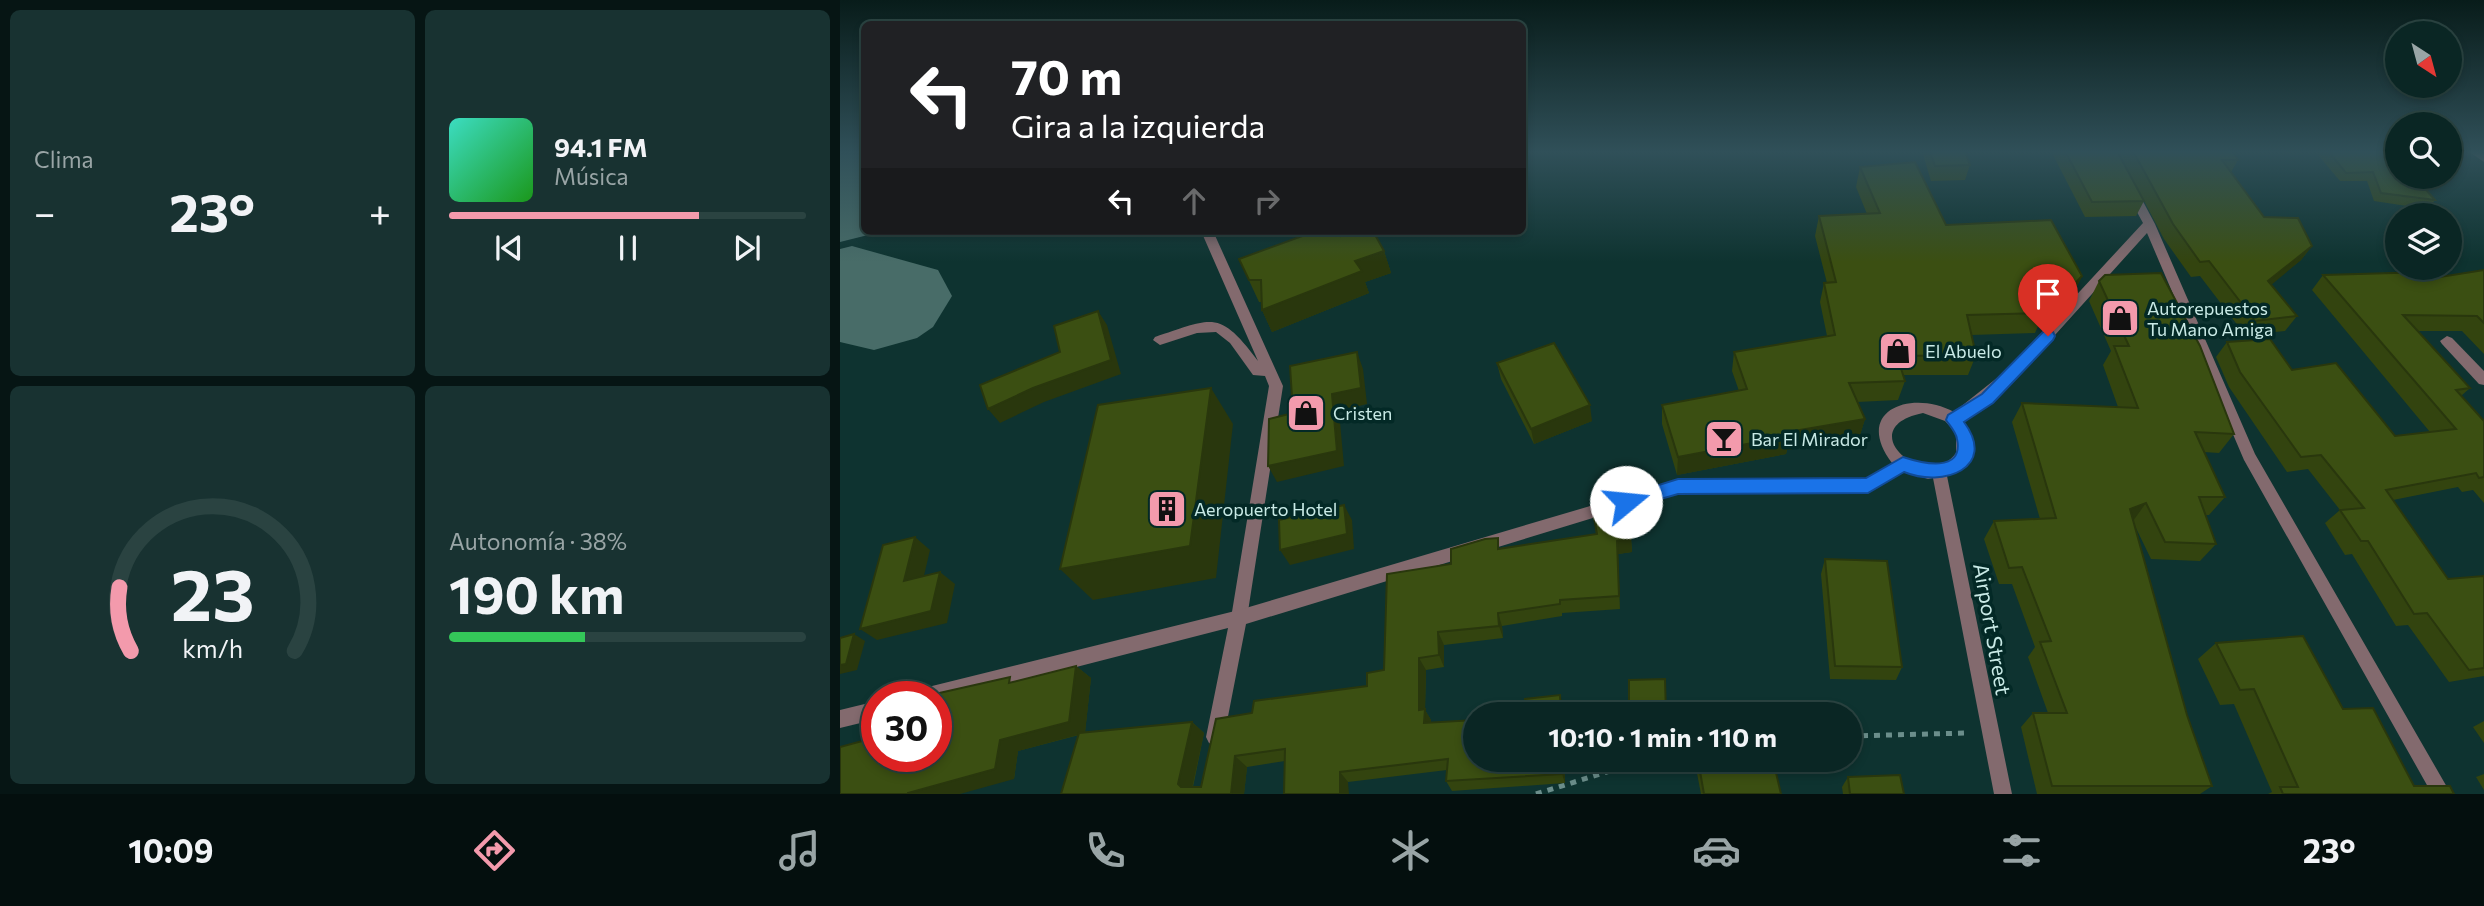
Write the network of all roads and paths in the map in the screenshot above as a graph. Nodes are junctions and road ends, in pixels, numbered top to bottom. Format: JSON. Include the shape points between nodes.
{"nodes":[{"id":1,"x":2130,"y":188,"type":"edge"},
{"id":2,"x":2149,"y":224,"type":"junction"},
{"id":3,"x":1209,"y":235,"type":"edge"},
{"id":4,"x":1160,"y":340,"type":"dead end"},
{"id":5,"x":2447,"y":341,"type":"dead end"},
{"id":6,"x":1271,"y":371,"type":"junction"},
{"id":7,"x":2484,"y":380,"type":"edge"},
{"id":8,"x":1954,"y":420,"type":"junction"},
{"id":9,"x":1903,"y":464,"type":"junction"},
{"id":10,"x":1939,"y":472,"type":"junction"},
{"id":11,"x":1239,"y":618,"type":"junction"},
{"id":12,"x":952,"y":690,"type":"edge"},
{"id":13,"x":861,"y":713,"type":"edge"},
{"id":14,"x":840,"y":719,"type":"edge"},
{"id":15,"x":1989,"y":732,"type":"junction"},
{"id":16,"x":1862,"y":736,"type":"edge"},
{"id":17,"x":1211,"y":753,"type":"edge"},
{"id":18,"x":1607,"y":772,"type":"edge"},
{"id":19,"x":1536,"y":794,"type":"edge"},
{"id":20,"x":2003,"y":794,"type":"edge"},
{"id":21,"x":2442,"y":794,"type":"edge"}],
"edges":[{"from":1,"to":2,"type":"street"},
{"from":2,"to":8,"type":"street","via":[[2033,354],[1987,398]]},
{"from":2,"to":21,"type":"street","via":[[2249,456]]},
{"from":3,"to":6,"type":"street"},
{"from":4,"to":6,"type":"street","via":[[1220,326],[1258,371]]},
{"from":5,"to":7,"type":"street"},
{"from":6,"to":11,"type":"street","via":[[1276,386]]},
{"from":8,"to":9,"type":"street","via":[[1923,407],[1893,415],[1885,425],[1884,439],[1890,453]]},
{"from":8,"to":10,"type":"street","via":[[1965,435],[1966,452],[1957,465]]},
{"from":9,"to":10,"type":"street"},
{"from":9,"to":11,"type":"street","via":[[1868,485],[1678,486]]},
{"from":10,"to":15,"type":"street","name":"Airport Street"},
{"from":11,"to":12,"type":"street"},
{"from":11,"to":17,"type":"street"},
{"from":13,"to":14,"type":"street"},
{"from":15,"to":16,"type":"path"},
{"from":15,"to":20,"type":"street","name":"Airport Street"},
{"from":18,"to":19,"type":"path"}]}
